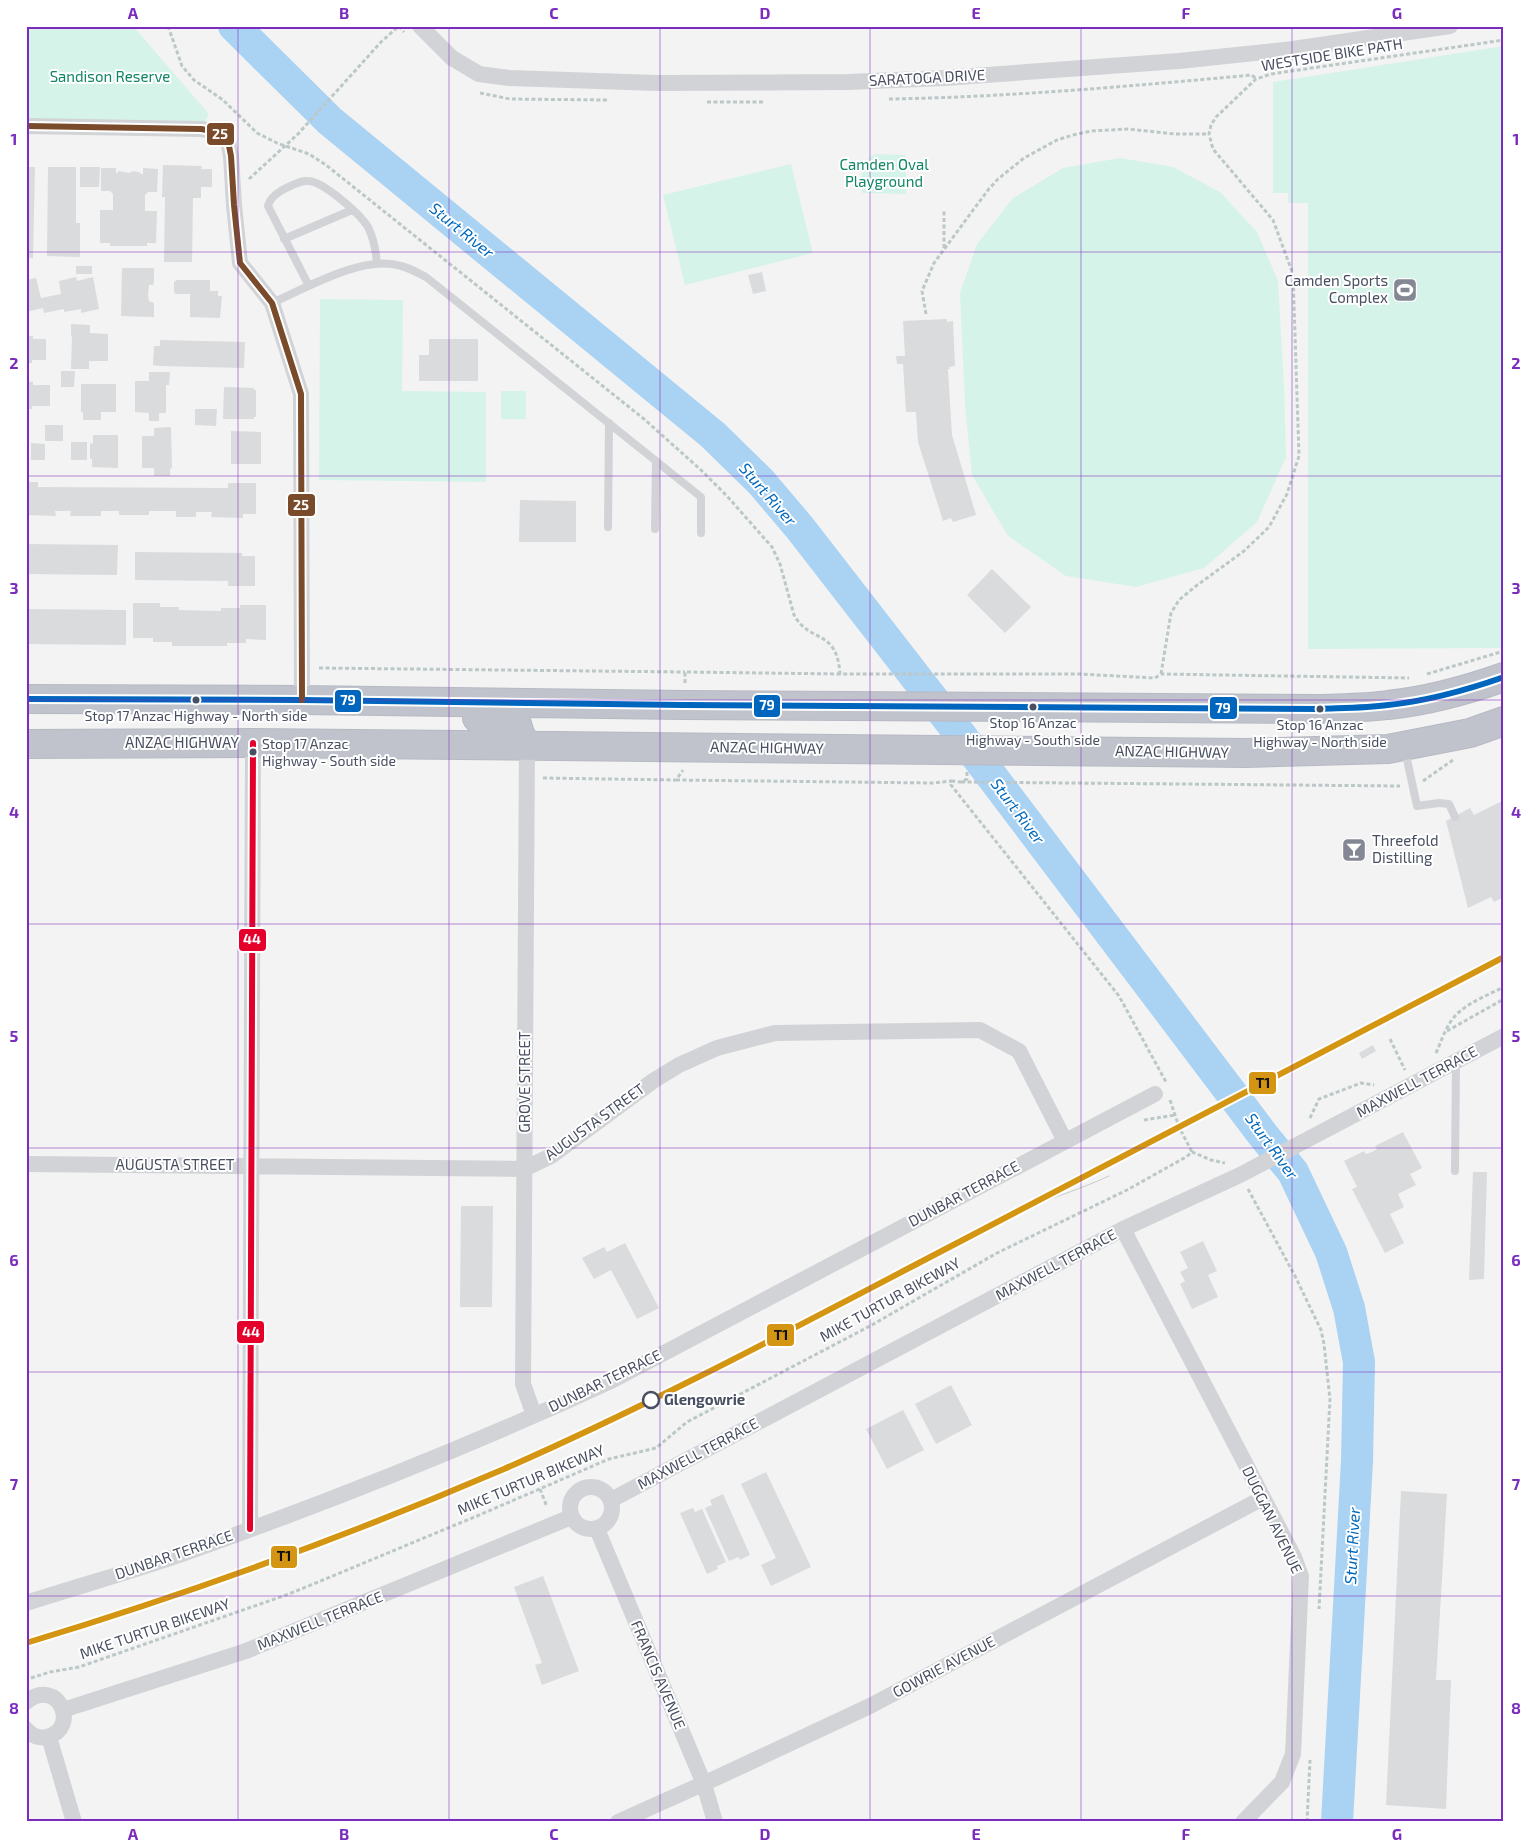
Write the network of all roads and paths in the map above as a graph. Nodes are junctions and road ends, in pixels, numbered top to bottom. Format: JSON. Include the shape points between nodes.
{"nodes":[{"id":1,"x":398,"y":26,"type":"edge"},
{"id":2,"x":420,"y":26,"type":"edge"},
{"id":3,"x":1450,"y":26,"type":"edge"},
{"id":4,"x":1504,"y":40,"type":"edge"},
{"id":5,"x":26,"y":126,"type":"edge"},
{"id":6,"x":1209,"y":134,"type":"junction"},
{"id":7,"x":233,"y":187,"type":"junction"},
{"id":8,"x":944,"y":209,"type":"dead end"},
{"id":9,"x":352,"y":210,"type":"junction"},
{"id":10,"x":284,"y":239,"type":"junction"},
{"id":11,"x":944,"y":248,"type":"junction"},
{"id":12,"x":377,"y":264,"type":"junction"},
{"id":13,"x":309,"y":286,"type":"junction"},
{"id":14,"x":272,"y":303,"type":"junction"},
{"id":15,"x":926,"y":314,"type":"dead end"},
{"id":16,"x":609,"y":424,"type":"junction"},
{"id":17,"x":656,"y":461,"type":"junction"},
{"id":18,"x":608,"y":527,"type":"dead end"},
{"id":19,"x":655,"y":529,"type":"dead end"},
{"id":20,"x":701,"y":533,"type":"dead end"},
{"id":21,"x":1504,"y":651,"type":"edge"},
{"id":22,"x":311,"y":668,"type":"dead end"},
{"id":23,"x":685,"y":672,"type":"junction"},
{"id":24,"x":840,"y":674,"type":"dead end"},
{"id":25,"x":874,"y":674,"type":"dead end"},
{"id":26,"x":1162,"y":674,"type":"junction"},
{"id":27,"x":968,"y":675,"type":"junction"},
{"id":28,"x":1422,"y":675,"type":"dead end"},
{"id":29,"x":1504,"y":676,"type":"edge"},
{"id":30,"x":1413,"y":678,"type":"dead end"},
{"id":31,"x":970,"y":681,"type":"dead end"},
{"id":32,"x":685,"y":688,"type":"dead end"},
{"id":33,"x":26,"y":699,"type":"edge"},
{"id":34,"x":302,"y":700,"type":"junction"},
{"id":35,"x":421,"y":701,"type":"junction"},
{"id":36,"x":546,"y":703,"type":"junction"},
{"id":37,"x":1244,"y":710,"type":"junction"},
{"id":38,"x":1504,"y":721,"type":"edge"},
{"id":39,"x":253,"y":743,"type":"junction"},
{"id":40,"x":26,"y":744,"type":"edge"},
{"id":41,"x":527,"y":746,"type":"junction"},
{"id":42,"x":570,"y":746,"type":"junction"},
{"id":43,"x":1404,"y":746,"type":"junction"},
{"id":44,"x":1246,"y":753,"type":"junction"},
{"id":45,"x":1456,"y":758,"type":"dead end"},
{"id":46,"x":684,"y":763,"type":"dead end"},
{"id":47,"x":967,"y":771,"type":"dead end"},
{"id":48,"x":539,"y":778,"type":"dead end"},
{"id":49,"x":676,"y":780,"type":"junction"},
{"id":50,"x":952,"y":781,"type":"junction"},
{"id":51,"x":963,"y":782,"type":"junction"},
{"id":52,"x":1412,"y":784,"type":"junction"},
{"id":53,"x":1455,"y":817,"type":"dead end"},
{"id":54,"x":1504,"y":987,"type":"edge"},
{"id":55,"x":1504,"y":999,"type":"edge"},
{"id":56,"x":1444,"y":1033,"type":"junction"},
{"id":57,"x":1504,"y":1036,"type":"edge"},
{"id":58,"x":1390,"y":1039,"type":"dead end"},
{"id":59,"x":1433,"y":1056,"type":"dead end"},
{"id":60,"x":1456,"y":1062,"type":"junction"},
{"id":61,"x":1412,"y":1068,"type":"dead end"},
{"id":62,"x":1405,"y":1072,"type":"junction"},
{"id":63,"x":1398,"y":1075,"type":"dead end"},
{"id":64,"x":1379,"y":1085,"type":"dead end"},
{"id":65,"x":1161,"y":1093,"type":"junction"},
{"id":66,"x":1308,"y":1123,"type":"dead end"},
{"id":67,"x":1065,"y":1141,"type":"junction"},
{"id":68,"x":1192,"y":1152,"type":"junction"},
{"id":69,"x":1233,"y":1162,"type":"dead end"},
{"id":70,"x":26,"y":1164,"type":"edge"},
{"id":71,"x":251,"y":1165,"type":"junction"},
{"id":72,"x":524,"y":1169,"type":"junction"},
{"id":73,"x":1455,"y":1171,"type":"dead end"},
{"id":74,"x":1246,"y":1186,"type":"dead end"},
{"id":75,"x":1123,"y":1230,"type":"junction"},
{"id":76,"x":534,"y":1415,"type":"junction"},
{"id":77,"x":540,"y":1489,"type":"junction"},
{"id":78,"x":1263,"y":1498,"type":"junction"},
{"id":79,"x":611,"y":1500,"type":"junction"},
{"id":80,"x":547,"y":1508,"type":"dead end"},
{"id":81,"x":571,"y":1518,"type":"junction"},
{"id":82,"x":250,"y":1529,"type":"junction"},
{"id":83,"x":597,"y":1529,"type":"junction"},
{"id":84,"x":26,"y":1603,"type":"edge"},
{"id":85,"x":1318,"y":1611,"type":"dead end"},
{"id":86,"x":26,"y":1682,"type":"edge"},
{"id":87,"x":26,"y":1702,"type":"edge"},
{"id":88,"x":64,"y":1710,"type":"junction"},
{"id":89,"x":26,"y":1729,"type":"edge"},
{"id":90,"x":49,"y":1737,"type":"junction"},
{"id":91,"x":1310,"y":1754,"type":"dead end"},
{"id":92,"x":704,"y":1784,"type":"junction"},
{"id":93,"x":74,"y":1822,"type":"edge"},
{"id":94,"x":618,"y":1822,"type":"edge"},
{"id":95,"x":715,"y":1822,"type":"edge"},
{"id":96,"x":1243,"y":1822,"type":"edge"},
{"id":97,"x":1307,"y":1822,"type":"edge"}],
"edges":[{"from":1,"to":7,"type":"path","via":[[298,134],[255,174]]},
{"from":2,"to":3,"type":"street","name":"SARATOGA DRIVE","via":[[452,58],[479,74],[509,78],[676,83],[925,79],[1160,63],[1294,49]]},
{"from":4,"to":6,"type":"path","name":"WESTSIDE BIKE PATH","via":[[1271,74],[1256,79],[1244,89],[1216,117]]},
{"from":5,"to":7,"type":"street","via":[[218,132],[228,141]]},
{"from":6,"to":11,"type":"path","via":[[1110,129],[1074,134],[1058,140],[1024,158],[998,179]]},
{"from":6,"to":26,"type":"path","via":[[1213,149],[1273,220],[1293,274],[1299,456],[1287,494],[1269,527],[1244,551],[1180,600],[1171,613]]},
{"from":7,"to":14,"type":"street","via":[[240,263]]},
{"from":8,"to":11,"type":"path"},
{"from":9,"to":10,"type":"lane"},
{"from":9,"to":10,"type":"lane","via":[[318,184],[303,181],[269,200],[268,206]]},
{"from":9,"to":12,"type":"lane","via":[[363,220],[375,243]]},
{"from":10,"to":13,"type":"lane"},
{"from":11,"to":15,"type":"path","via":[[922,291]]},
{"from":12,"to":13,"type":"lane","via":[[343,271]]},
{"from":12,"to":16,"type":"lane","via":[[400,265],[426,277]]},
{"from":13,"to":14,"type":"lane"},
{"from":14,"to":34,"type":"street","via":[[301,394]]},
{"from":16,"to":17,"type":"lane"},
{"from":16,"to":18,"type":"lane"},
{"from":17,"to":19,"type":"lane"},
{"from":17,"to":20,"type":"lane","via":[[701,497]]},
{"from":21,"to":28,"type":"path"},
{"from":22,"to":23,"type":"path"},
{"from":23,"to":24,"type":"path"},
{"from":23,"to":32,"type":"path"},
{"from":25,"to":27,"type":"path"},
{"from":26,"to":27,"type":"path","via":[[1155,678],[1079,674]]},
{"from":26,"to":30,"type":"path"},
{"from":27,"to":31,"type":"path"},
{"from":29,"to":37,"type":"highway","via":[[1453,693],[1388,706]]},
{"from":33,"to":34,"type":"highway"},
{"from":34,"to":35,"type":"highway"},
{"from":35,"to":36,"type":"highway"},
{"from":35,"to":41,"type":"highway","via":[[460,717],[510,719],[517,724]]},
{"from":36,"to":37,"type":"highway"},
{"from":36,"to":42,"type":"highway","via":[[555,727]]},
{"from":37,"to":44,"type":"highway"},
{"from":38,"to":43,"type":"highway","name":"ANZAC HIGHWAY","via":[[1470,733]]},
{"from":39,"to":40,"type":"highway","name":"ANZAC HIGHWAY"},
{"from":39,"to":41,"type":"highway","name":"ANZAC HIGHWAY"},
{"from":39,"to":71,"type":"street"},
{"from":41,"to":42,"type":"highway","name":"ANZAC HIGHWAY"},
{"from":41,"to":72,"type":"street","name":"GROVE STREET"},
{"from":42,"to":44,"type":"highway","name":"ANZAC HIGHWAY"},
{"from":43,"to":44,"type":"highway","name":"ANZAC HIGHWAY"},
{"from":43,"to":52,"type":"lane"},
{"from":45,"to":52,"type":"path","via":[[1428,778]]},
{"from":46,"to":49,"type":"path","via":[[683,771]]},
{"from":47,"to":51,"type":"path","via":[[967,779]]},
{"from":48,"to":49,"type":"path"},
{"from":49,"to":50,"type":"path"},
{"from":50,"to":51,"type":"path"},
{"from":50,"to":65,"type":"path","via":[[1118,996],[1166,1079]]},
{"from":51,"to":52,"type":"path","via":[[1370,787]]},
{"from":52,"to":53,"type":"lane","via":[[1416,806],[1449,804]]},
{"from":54,"to":56,"type":"path","via":[[1456,1015]]},
{"from":55,"to":56,"type":"path"},
{"from":56,"to":59,"type":"path"},
{"from":57,"to":60,"type":"street","name":"MAXWELL TERRACE"},
{"from":58,"to":62,"type":"path"},
{"from":60,"to":73,"type":"lane"},
{"from":60,"to":75,"type":"street","name":"MAXWELL TERRACE","via":[[1258,1165]]},
{"from":61,"to":62,"type":"path"},
{"from":62,"to":63,"type":"path"},
{"from":64,"to":66,"type":"path","via":[[1360,1083],[1319,1099]]},
{"from":65,"to":67,"type":"street","name":"DUNBAR TERRACE"},
{"from":65,"to":68,"type":"path"},
{"from":67,"to":72,"type":"street","name":"AUGUSTA STREET","via":[[1019,1051],[980,1030],[775,1033],[717,1048],[678,1065],[551,1156]]},
{"from":67,"to":76,"type":"street","name":"DUNBAR TERRACE","via":[[611,1381]]},
{"from":68,"to":69,"type":"path","via":[[1217,1162]]},
{"from":68,"to":77,"type":"path","name":"MIKE TURTUR BIKEWAY","via":[[1127,1190],[997,1253],[870,1326],[687,1422],[656,1448],[609,1459]]},
{"from":70,"to":71,"type":"street","name":"AUGUSTA STREET"},
{"from":71,"to":72,"type":"street","name":"AUGUSTA STREET"},
{"from":71,"to":82,"type":"street"},
{"from":72,"to":76,"type":"street","name":"GROVE STREET","via":[[523,1384]]},
{"from":74,"to":85,"type":"path","via":[[1295,1276],[1321,1330],[1324,1344],[1330,1399]]},
{"from":75,"to":78,"type":"street","name":"DUGGAN AVENUE"},
{"from":75,"to":79,"type":"street","name":"MAXWELL TERRACE"},
{"from":76,"to":82,"type":"street","name":"DUNBAR TERRACE","via":[[352,1491]]},
{"from":77,"to":80,"type":"path"},
{"from":77,"to":86,"type":"path","name":"MIKE TURTUR BIKEWAY","via":[[289,1594],[79,1667],[40,1674]]},
{"from":78,"to":92,"type":"street","name":"GOWRIE AVENUE","via":[[870,1706]]},
{"from":78,"to":96,"type":"street","name":"DUGGAN AVENUE","via":[[1301,1576],[1293,1754],[1282,1782]]},
{"from":79,"to":81,"type":"street","via":[[597,1487],[580,1489],[570,1501]]},
{"from":79,"to":83,"type":"street","via":[[611,1516]]},
{"from":81,"to":83,"type":"street","via":[[584,1529]]},
{"from":81,"to":88,"type":"street","name":"MAXWELL TERRACE","via":[[246,1651]]},
{"from":82,"to":84,"type":"street","name":"DUNBAR TERRACE"},
{"from":83,"to":92,"type":"street","name":"FRANCIS AVENUE"},
{"from":87,"to":88,"type":"street","via":[[33,1697],[49,1695],[58,1700]]},
{"from":88,"to":90,"type":"street","via":[[63,1724]]},
{"from":89,"to":90,"type":"street","via":[[37,1736]]},
{"from":90,"to":93,"type":"street"},
{"from":91,"to":97,"type":"path"},
{"from":92,"to":94,"type":"street","name":"GOWRIE AVENUE"},
{"from":92,"to":95,"type":"street","name":"FRANCIS AVENUE"}]}
